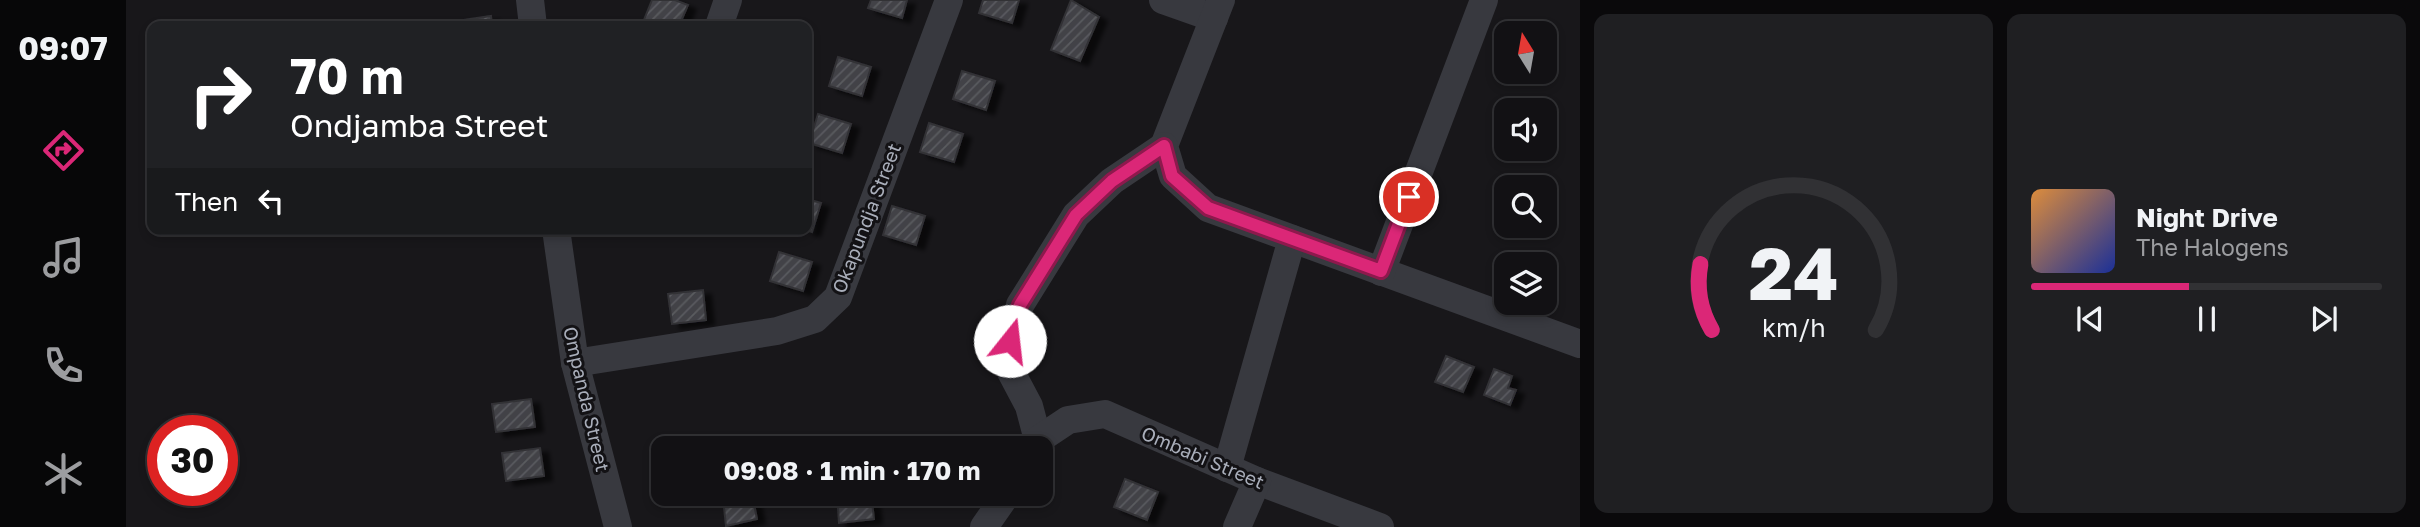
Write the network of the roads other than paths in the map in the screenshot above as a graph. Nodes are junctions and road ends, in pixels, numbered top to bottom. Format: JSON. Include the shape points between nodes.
{"nodes":[{"id":1,"x":530,"y":0,"type":"edge"},
{"id":2,"x":728,"y":0,"type":"edge"},
{"id":3,"x":949,"y":0,"type":"edge"},
{"id":4,"x":1163,"y":0,"type":"edge"},
{"id":5,"x":1484,"y":0,"type":"edge"},
{"id":6,"x":1218,"y":9,"type":"edge"},
{"id":7,"x":532,"y":21,"type":"edge"},
{"id":8,"x":721,"y":21,"type":"edge"},
{"id":9,"x":1164,"y":146,"type":"junction"},
{"id":10,"x":557,"y":235,"type":"edge"},
{"id":11,"x":1292,"y":239,"type":"junction"},
{"id":12,"x":1381,"y":271,"type":"junction"},
{"id":13,"x":1580,"y":344,"type":"edge"},
{"id":14,"x":575,"y":363,"type":"junction"},
{"id":15,"x":1035,"y":436,"type":"edge"},
{"id":16,"x":1047,"y":436,"type":"edge"},
{"id":17,"x":1227,"y":468,"type":"junction"},
{"id":18,"x":1256,"y":481,"type":"junction"},
{"id":19,"x":999,"y":506,"type":"edge"},
{"id":20,"x":618,"y":527,"type":"edge"},
{"id":21,"x":984,"y":527,"type":"edge"},
{"id":22,"x":1237,"y":527,"type":"edge"},
{"id":23,"x":1380,"y":527,"type":"edge"}],
"edges":[{"from":1,"to":7,"type":"street"},
{"from":2,"to":8,"type":"street"},
{"from":3,"to":14,"type":"street","name":"Okapundja Street","via":[[838,297],[815,319],[777,331]]},
{"from":4,"to":6,"type":"street"},
{"from":5,"to":12,"type":"street"},
{"from":6,"to":9,"type":"street"},
{"from":9,"to":11,"type":"street","via":[[1172,176],[1208,208]]},
{"from":9,"to":15,"type":"street","via":[[1112,181],[1076,215],[1020,305],[1010,341],[1011,372],[1029,406]]},
{"from":10,"to":14,"type":"street","name":"Ompanda Street"},
{"from":11,"to":12,"type":"street"},
{"from":11,"to":17,"type":"street"},
{"from":12,"to":13,"type":"street"},
{"from":14,"to":20,"type":"street","name":"Ompanda Street"},
{"from":16,"to":17,"type":"street","name":"Ombabi Street","via":[[1068,420],[1105,414]]},
{"from":17,"to":18,"type":"street","name":"Ombabi Street"},
{"from":18,"to":22,"type":"street"},
{"from":18,"to":23,"type":"street","name":"Ombabi Street"},
{"from":19,"to":21,"type":"street"}]}
